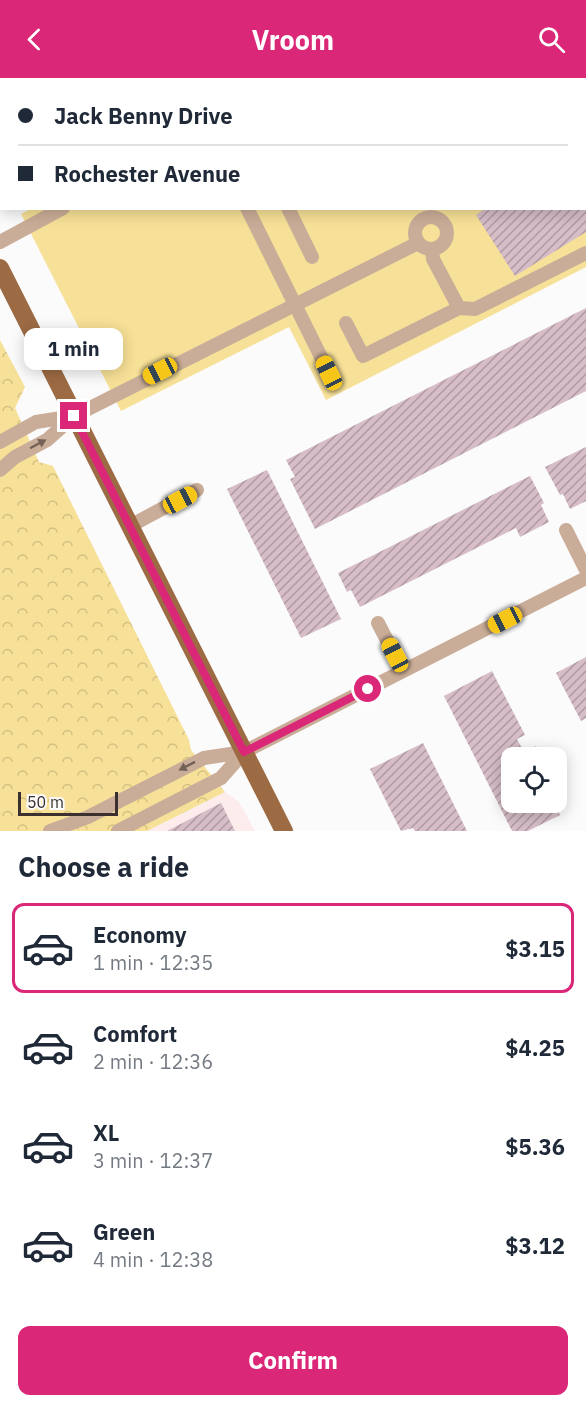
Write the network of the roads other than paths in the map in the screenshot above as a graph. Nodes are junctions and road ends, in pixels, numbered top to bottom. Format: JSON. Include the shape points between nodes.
{"nodes":[{"id":1,"x":59,"y":210,"type":"edge"},
{"id":2,"x":248,"y":210,"type":"edge"},
{"id":3,"x":289,"y":210,"type":"edge"},
{"id":4,"x":0,"y":242,"type":"edge"},
{"id":5,"x":417,"y":243,"type":"junction"},
{"id":6,"x":432,"y":249,"type":"junction"},
{"id":7,"x":586,"y":253,"type":"edge"},
{"id":8,"x":312,"y":257,"type":"dead end"},
{"id":9,"x":0,"y":268,"type":"edge"},
{"id":10,"x":295,"y":303,"type":"junction"},
{"id":11,"x":459,"y":308,"type":"junction"},
{"id":12,"x":346,"y":323,"type":"dead end"},
{"id":13,"x":329,"y":373,"type":"dead end"},
{"id":14,"x":74,"y":416,"type":"junction"},
{"id":15,"x":0,"y":442,"type":"edge"},
{"id":16,"x":0,"y":470,"type":"edge"},
{"id":17,"x":197,"y":490,"type":"dead end"},
{"id":18,"x":130,"y":526,"type":"junction"},
{"id":19,"x":566,"y":530,"type":"dead end"},
{"id":20,"x":586,"y":570,"type":"edge"},
{"id":21,"x":586,"y":578,"type":"edge"},
{"id":22,"x":378,"y":623,"type":"dead end"},
{"id":23,"x":403,"y":671,"type":"junction"},
{"id":24,"x":244,"y":752,"type":"junction"},
{"id":25,"x":50,"y":831,"type":"edge"},
{"id":26,"x":118,"y":831,"type":"edge"},
{"id":27,"x":284,"y":831,"type":"edge"}],
"edges":[{"from":1,"to":4,"type":"street"},
{"from":2,"to":10,"type":"street"},
{"from":3,"to":8,"type":"street"},
{"from":5,"to":6,"type":"street"},
{"from":5,"to":6,"type":"street","via":[[415,230],[421,215],[435,217],[446,228],[444,243]]},
{"from":5,"to":10,"type":"street"},
{"from":6,"to":11,"type":"street","via":[[433,259]]},
{"from":7,"to":11,"type":"street","via":[[475,309]]},
{"from":9,"to":14,"type":"main road"},
{"from":10,"to":13,"type":"street"},
{"from":10,"to":14,"type":"street"},
{"from":11,"to":12,"type":"street","via":[[363,356]]},
{"from":14,"to":15,"type":"street","via":[[36,422]]},
{"from":16,"to":14,"type":"street","one_way":true,"via":[[47,440]]},
{"from":14,"to":18,"type":"main road"},
{"from":17,"to":18,"type":"street"},
{"from":18,"to":24,"type":"main road"},
{"from":19,"to":20,"type":"street"},
{"from":21,"to":23,"type":"street"},
{"from":22,"to":23,"type":"street"},
{"from":23,"to":24,"type":"street"},
{"from":24,"to":25,"type":"street","one_way":true,"via":[[204,758],[88,817]]},
{"from":24,"to":26,"type":"street","via":[[220,778]]},
{"from":24,"to":27,"type":"main road"}]}
